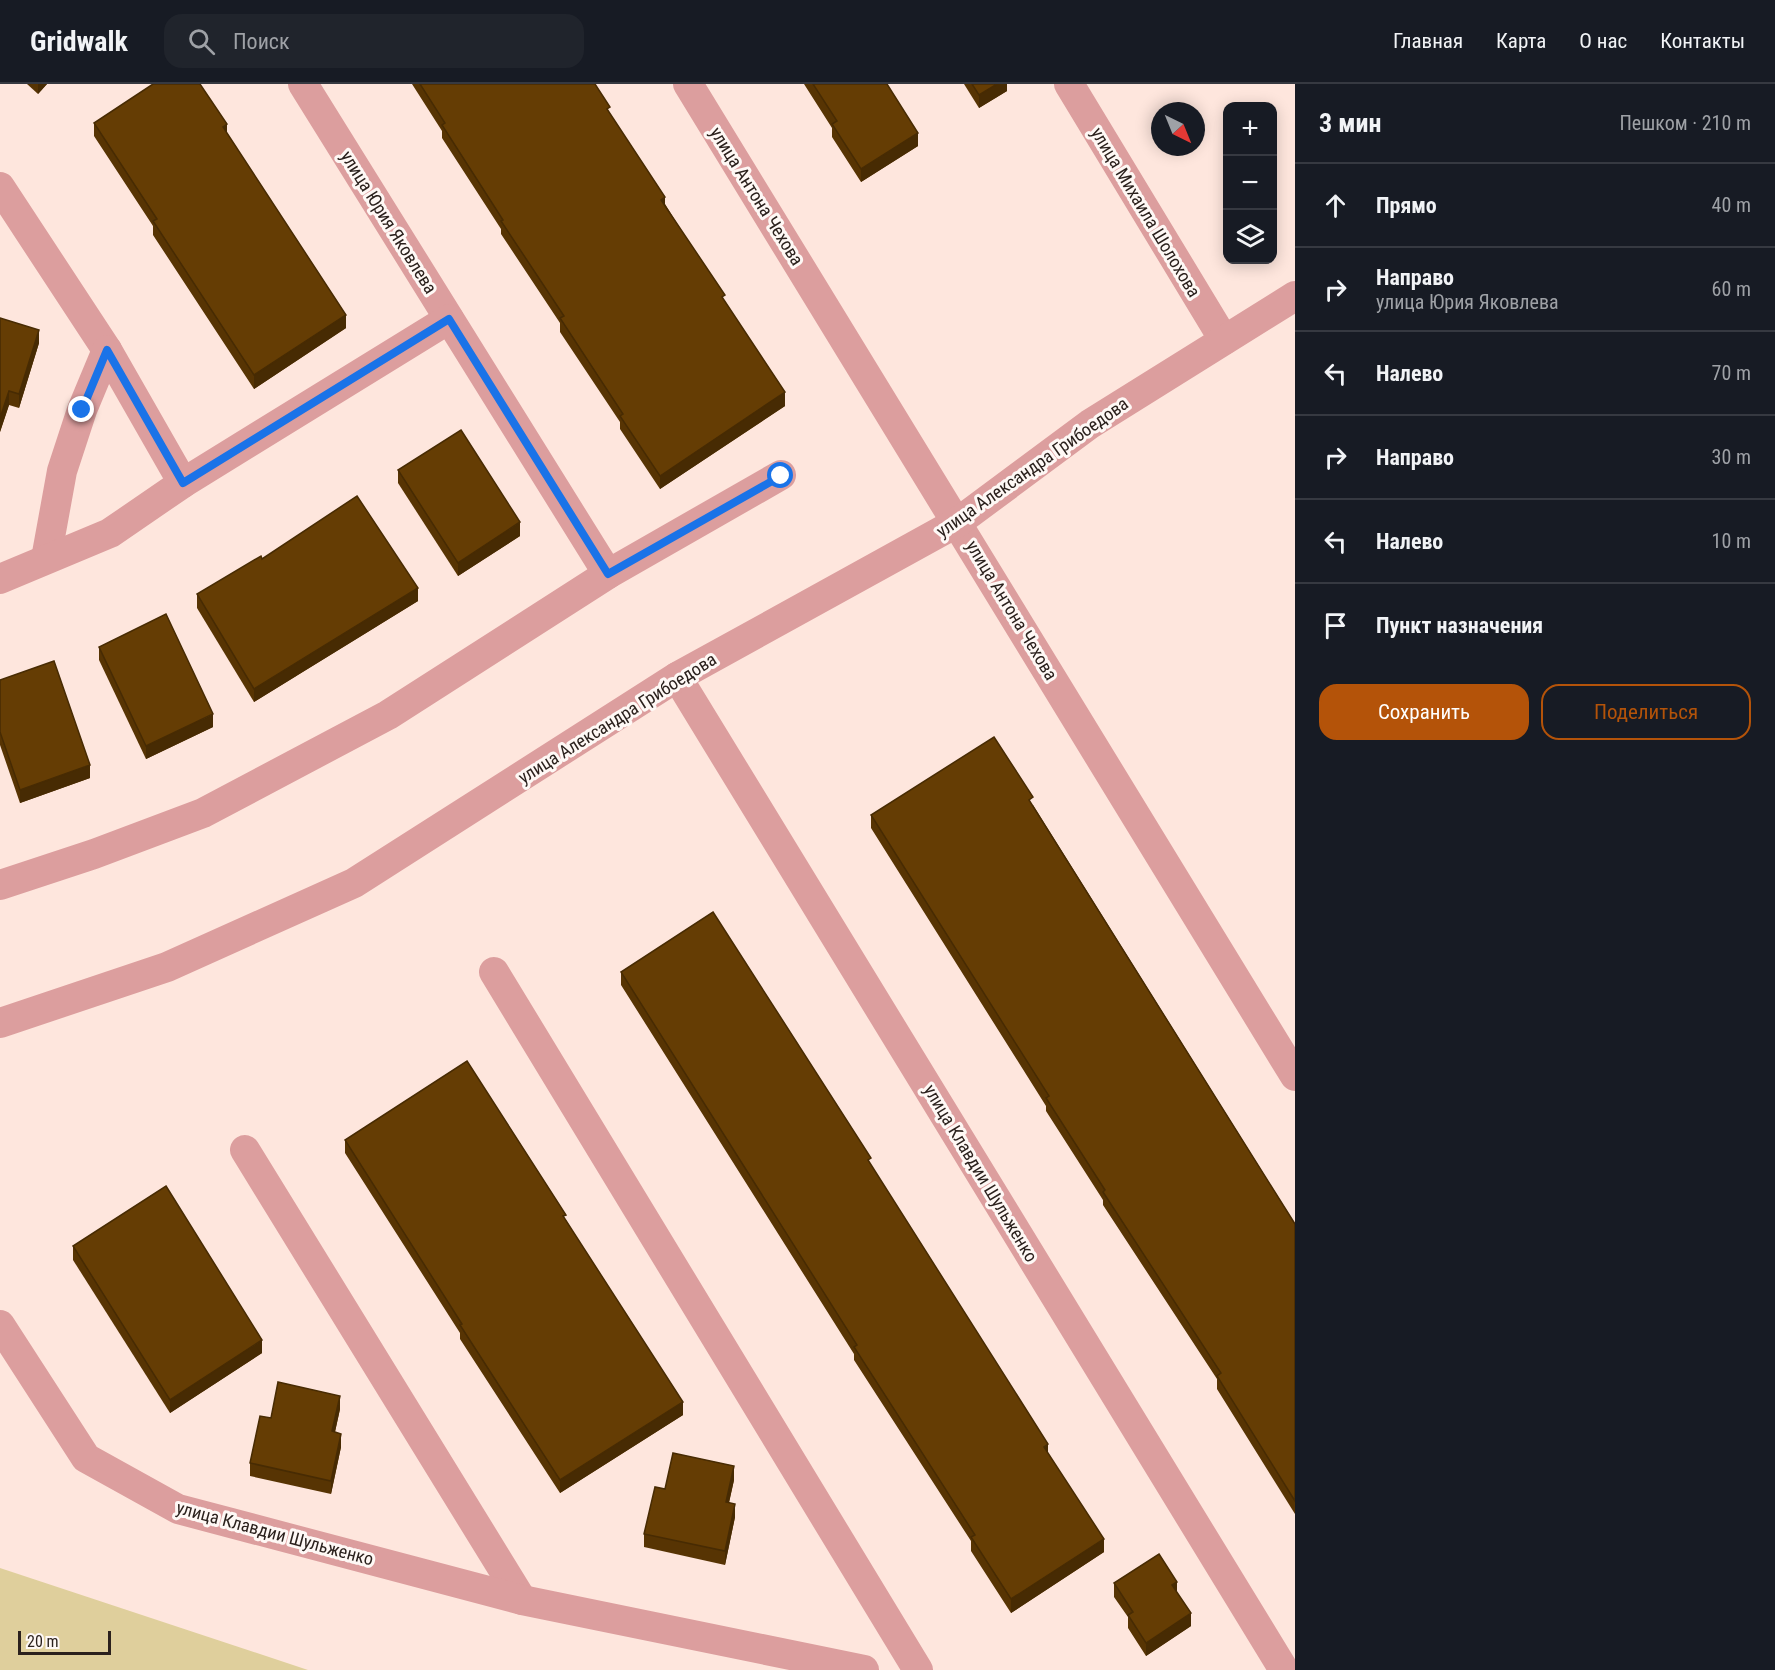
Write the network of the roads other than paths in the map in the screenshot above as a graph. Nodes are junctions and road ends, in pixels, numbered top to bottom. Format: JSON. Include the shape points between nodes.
{"nodes":[{"id":1,"x":303,"y":84,"type":"edge"},
{"id":2,"x":688,"y":84,"type":"edge"},
{"id":3,"x":1069,"y":84,"type":"edge"},
{"id":4,"x":0,"y":187,"type":"edge"},
{"id":5,"x":1295,"y":296,"type":"edge"},
{"id":6,"x":449,"y":319,"type":"junction"},
{"id":7,"x":1224,"y":340,"type":"junction"},
{"id":8,"x":107,"y":350,"type":"junction"},
{"id":9,"x":781,"y":476,"type":"dead end"},
{"id":10,"x":183,"y":483,"type":"junction"},
{"id":11,"x":958,"y":522,"type":"junction"},
{"id":12,"x":46,"y":559,"type":"junction"},
{"id":13,"x":608,"y":574,"type":"junction"},
{"id":14,"x":0,"y":579,"type":"edge"},
{"id":15,"x":677,"y":677,"type":"junction"},
{"id":16,"x":0,"y":885,"type":"edge"},
{"id":17,"x":494,"y":972,"type":"dead end"},
{"id":18,"x":0,"y":1023,"type":"edge"},
{"id":19,"x":1295,"y":1076,"type":"edge"},
{"id":20,"x":245,"y":1150,"type":"dead end"},
{"id":21,"x":0,"y":1325,"type":"edge"},
{"id":22,"x":522,"y":1600,"type":"junction"},
{"id":23,"x":864,"y":1670,"type":"edge"},
{"id":24,"x":918,"y":1670,"type":"edge"},
{"id":25,"x":1284,"y":1670,"type":"edge"}],
"edges":[{"from":1,"to":6,"type":"street","name":"улица Юрия Яковлева"},
{"from":2,"to":11,"type":"street","name":"улица Антона Чехова"},
{"from":3,"to":7,"type":"street","name":"улица Михаила Шолохова"},
{"from":4,"to":8,"type":"street"},
{"from":5,"to":7,"type":"street","name":"улица Александра Грибоедова"},
{"from":6,"to":10,"type":"street"},
{"from":6,"to":13,"type":"street","name":"улица Юрия Яковлева"},
{"from":7,"to":11,"type":"street","name":"улица Александра Грибоедова","via":[[1090,424]]},
{"from":8,"to":10,"type":"street"},
{"from":8,"to":12,"type":"street","via":[[62,471]]},
{"from":9,"to":13,"type":"street"},
{"from":10,"to":12,"type":"street","via":[[110,533]]},
{"from":11,"to":15,"type":"street","name":"улица Александра Грибоедова"},
{"from":11,"to":19,"type":"street","name":"улица Антона Чехова"},
{"from":12,"to":14,"type":"street"},
{"from":13,"to":16,"type":"street","via":[[388,715],[203,813]]},
{"from":15,"to":18,"type":"street","name":"улица Александра Грибоедова","via":[[354,884],[167,967]]},
{"from":15,"to":25,"type":"street","name":"улица Клавдии Шульженко"},
{"from":17,"to":24,"type":"street"},
{"from":20,"to":22,"type":"street"},
{"from":21,"to":22,"type":"street","name":"улица Клавдии Шульженко","via":[[86,1458],[178,1509]]},
{"from":22,"to":23,"type":"street","name":"улица Клавдии Шульженко"}]}
